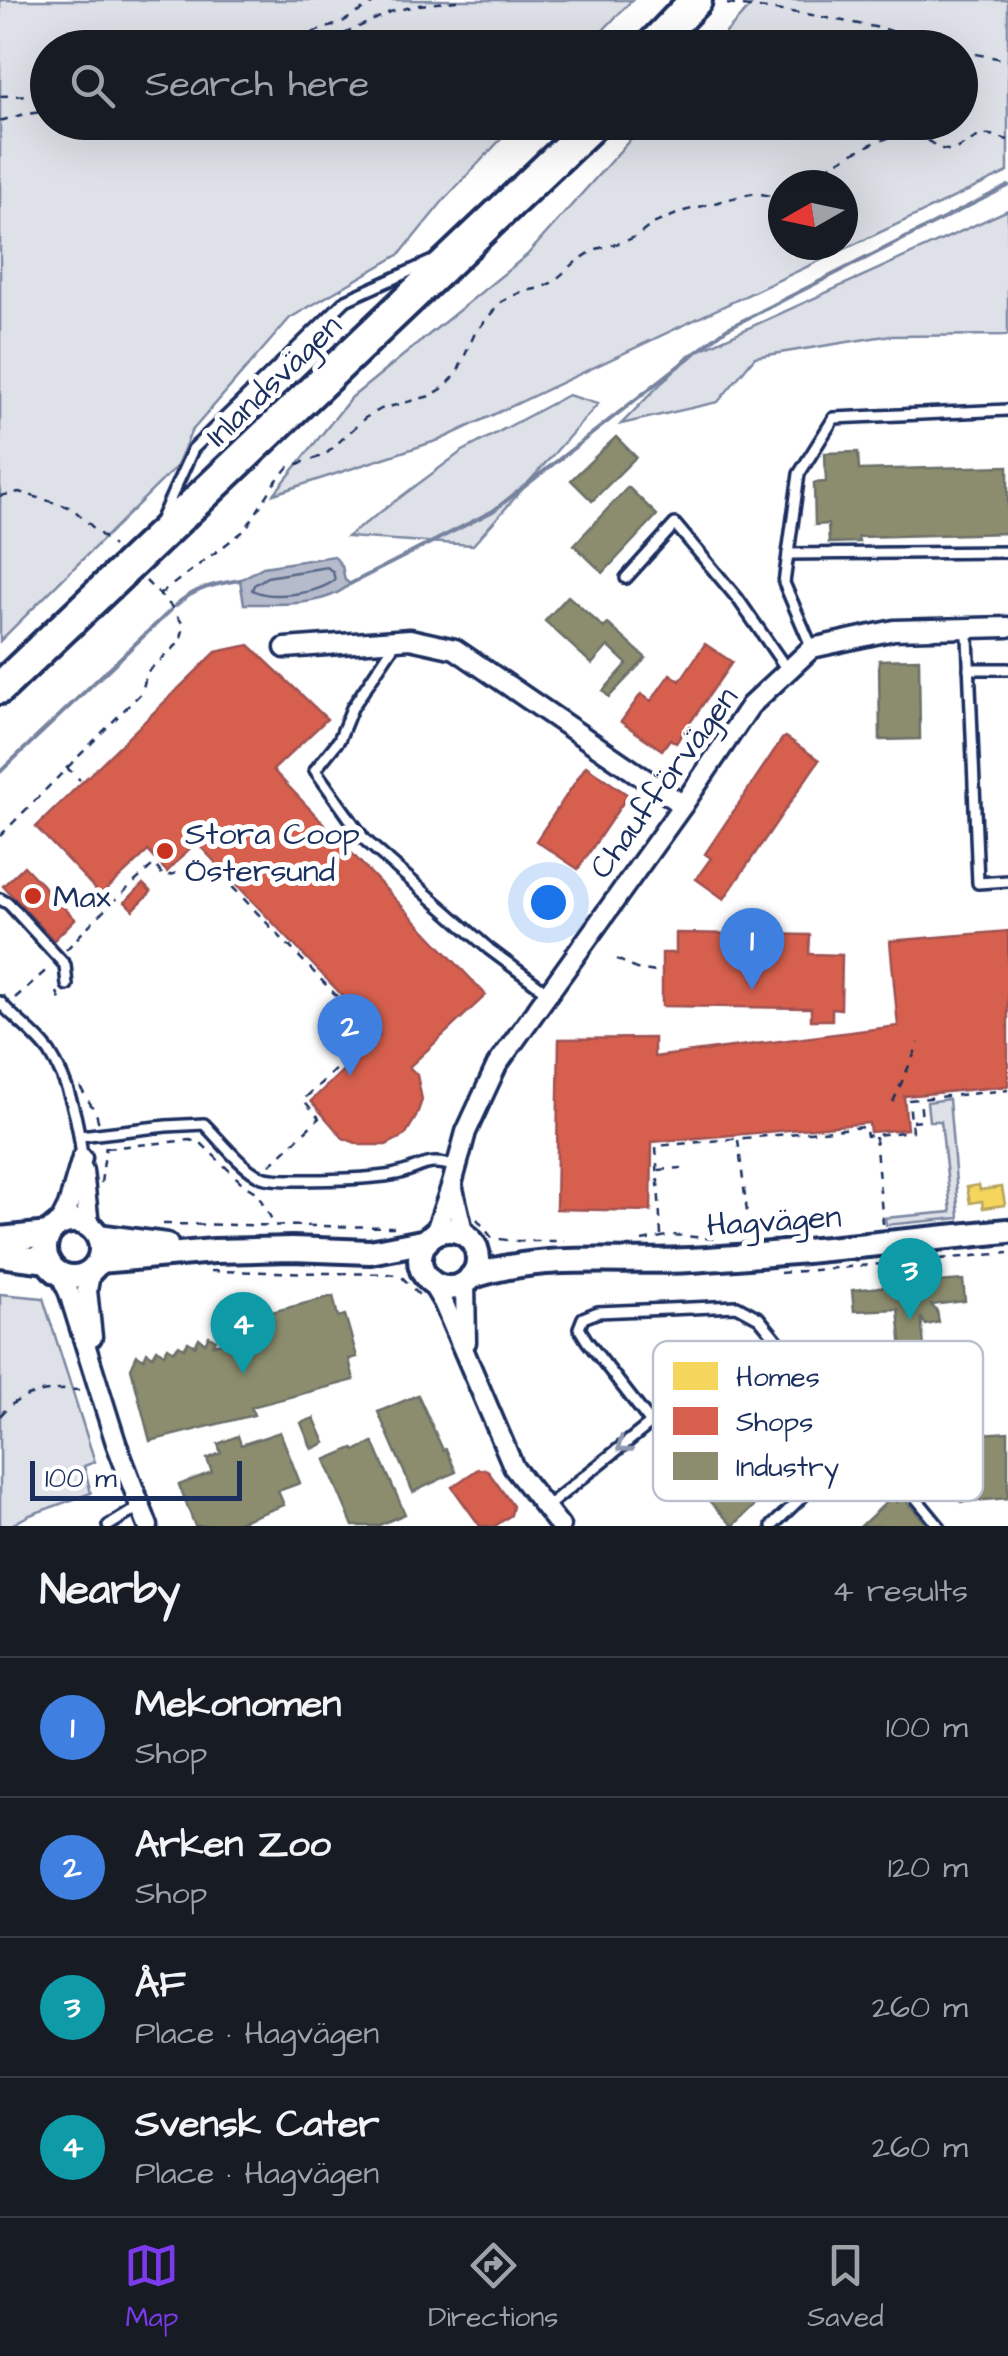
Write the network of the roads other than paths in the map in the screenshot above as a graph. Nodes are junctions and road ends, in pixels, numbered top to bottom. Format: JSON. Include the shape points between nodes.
{"nodes":[{"id":1,"x":696,"y":0,"type":"edge"},
{"id":2,"x":720,"y":2,"type":"edge"},
{"id":3,"x":667,"y":30,"type":"edge"},
{"id":4,"x":688,"y":30,"type":"edge"},
{"id":5,"x":556,"y":140,"type":"edge"},
{"id":6,"x":576,"y":140,"type":"edge"},
{"id":7,"x":1008,"y":410,"type":"edge"},
{"id":8,"x":1008,"y":552,"type":"edge"},
{"id":9,"x":788,"y":554,"type":"junction"},
{"id":10,"x":626,"y":578,"type":"dead end"},
{"id":11,"x":1008,"y":627,"type":"edge"},
{"id":12,"x":970,"y":628,"type":"junction"},
{"id":13,"x":398,"y":640,"type":"junction"},
{"id":14,"x":285,"y":648,"type":"dead end"},
{"id":15,"x":812,"y":648,"type":"junction"},
{"id":16,"x":969,"y":669,"type":"junction"},
{"id":17,"x":1008,"y":669,"type":"edge"},
{"id":18,"x":0,"y":671,"type":"edge"},
{"id":19,"x":788,"y":671,"type":"junction"},
{"id":20,"x":0,"y":688,"type":"edge"},
{"id":21,"x":683,"y":805,"type":"junction"},
{"id":22,"x":1008,"y":881,"type":"edge"},
{"id":23,"x":0,"y":899,"type":"edge"},
{"id":24,"x":68,"y":984,"type":"dead end"},
{"id":25,"x":548,"y":993,"type":"junction"},
{"id":26,"x":2,"y":1005,"type":"edge"},
{"id":27,"x":80,"y":1136,"type":"junction"},
{"id":28,"x":82,"y":1158,"type":"junction"},
{"id":29,"x":454,"y":1175,"type":"junction"},
{"id":30,"x":54,"y":1229,"type":"junction"},
{"id":31,"x":94,"y":1230,"type":"junction"},
{"id":32,"x":466,"y":1231,"type":"junction"},
{"id":33,"x":1008,"y":1232,"type":"edge"},
{"id":34,"x":431,"y":1237,"type":"junction"},
{"id":35,"x":0,"y":1239,"type":"edge"},
{"id":36,"x":214,"y":1251,"type":"junction"},
{"id":37,"x":370,"y":1252,"type":"junction"},
{"id":38,"x":0,"y":1255,"type":"edge"},
{"id":39,"x":544,"y":1260,"type":"junction"},
{"id":40,"x":95,"y":1266,"type":"junction"},
{"id":41,"x":54,"y":1267,"type":"junction"},
{"id":42,"x":428,"y":1278,"type":"junction"},
{"id":43,"x":468,"y":1280,"type":"junction"},
{"id":44,"x":778,"y":1341,"type":"edge"},
{"id":45,"x":466,"y":1358,"type":"junction"},
{"id":46,"x":92,"y":1384,"type":"junction"},
{"id":47,"x":651,"y":1423,"type":"joint"},
{"id":48,"x":798,"y":1501,"type":"edge"},
{"id":49,"x":918,"y":1501,"type":"edge"},
{"id":50,"x":139,"y":1507,"type":"junction"},
{"id":51,"x":545,"y":1508,"type":"junction"},
{"id":52,"x":108,"y":1526,"type":"edge"},
{"id":53,"x":148,"y":1526,"type":"edge"},
{"id":54,"x":560,"y":1526,"type":"edge"},
{"id":55,"x":772,"y":1526,"type":"edge"},
{"id":56,"x":939,"y":1526,"type":"edge"}],
"edges":[{"from":1,"to":3,"type":"highway"},
{"from":2,"to":4,"type":"highway"},
{"from":5,"to":18,"type":"highway","name":"Inlandsvägen"},
{"from":6,"to":20,"type":"highway","name":"Inlandsvägen"},
{"from":7,"to":9,"type":"lane","via":[[834,418],[799,474]]},
{"from":8,"to":9,"type":"lane"},
{"from":9,"to":15,"type":"lane","via":[[784,583]]},
{"from":10,"to":19,"type":"lane","via":[[675,524]]},
{"from":11,"to":12,"type":"street"},
{"from":12,"to":15,"type":"street","via":[[894,630]]},
{"from":12,"to":16,"type":"lane"},
{"from":13,"to":14,"type":"street"},
{"from":13,"to":21,"type":"street","via":[[454,648]]},
{"from":13,"to":25,"type":"lane","via":[[315,770],[365,840]]},
{"from":15,"to":19,"type":"street","name":"Chaufförvägen"},
{"from":16,"to":17,"type":"lane"},
{"from":16,"to":22,"type":"lane","via":[[978,882]]},
{"from":19,"to":21,"type":"street","name":"Chaufförvägen","via":[[750,706]]},
{"from":21,"to":25,"type":"street","name":"Chaufförvägen"},
{"from":23,"to":24,"type":"lane","via":[[65,965]]},
{"from":25,"to":29,"type":"street","name":"Chaufförvägen","via":[[497,1064]]},
{"from":26,"to":27,"type":"lane","via":[[49,1052]]},
{"from":27,"to":28,"type":"lane"},
{"from":27,"to":29,"type":"lane","via":[[204,1124],[240,1161],[276,1180],[394,1175],[432,1162]]},
{"from":28,"to":30,"type":"street"},
{"from":28,"to":31,"type":"street"},
{"from":29,"to":32,"type":"street","name":"Chaufförvägen"},
{"from":29,"to":34,"type":"street","name":"Chaufförvägen"},
{"from":30,"to":31,"type":"street","via":[[77,1220]]},
{"from":30,"to":35,"type":"street"},
{"from":30,"to":41,"type":"street","via":[[45,1247]]},
{"from":31,"to":36,"type":"street"},
{"from":31,"to":40,"type":"street","via":[[101,1251]]},
{"from":32,"to":34,"type":"street"},
{"from":32,"to":39,"type":"street","name":"Hagvägen"},
{"from":32,"to":43,"type":"street","via":[[478,1260]]},
{"from":33,"to":39,"type":"street","name":"Hagvägen","via":[[686,1260]]},
{"from":34,"to":37,"type":"street"},
{"from":34,"to":42,"type":"street","via":[[420,1255]]},
{"from":36,"to":37,"type":"street"},
{"from":36,"to":40,"type":"street"},
{"from":37,"to":42,"type":"street"},
{"from":38,"to":41,"type":"street"},
{"from":39,"to":43,"type":"street","name":"Hagvägen"},
{"from":40,"to":41,"type":"street","via":[[78,1276]]},
{"from":40,"to":46,"type":"street","via":[[87,1290]]},
{"from":41,"to":46,"type":"street","via":[[69,1293]]},
{"from":42,"to":43,"type":"street","via":[[450,1288]]},
{"from":42,"to":45,"type":"street"},
{"from":43,"to":45,"type":"street"},
{"from":44,"to":47,"type":"lane","via":[[759,1318],[737,1306],[582,1318],[579,1328],[587,1341]]},
{"from":45,"to":51,"type":"street","via":[[514,1468]]},
{"from":46,"to":50,"type":"street"},
{"from":47,"to":51,"type":"lane","one_way":true},
{"from":48,"to":55,"type":"lane"},
{"from":49,"to":56,"type":"lane"},
{"from":50,"to":52,"type":"lane"},
{"from":50,"to":53,"type":"street"},
{"from":51,"to":54,"type":"street"}]}
